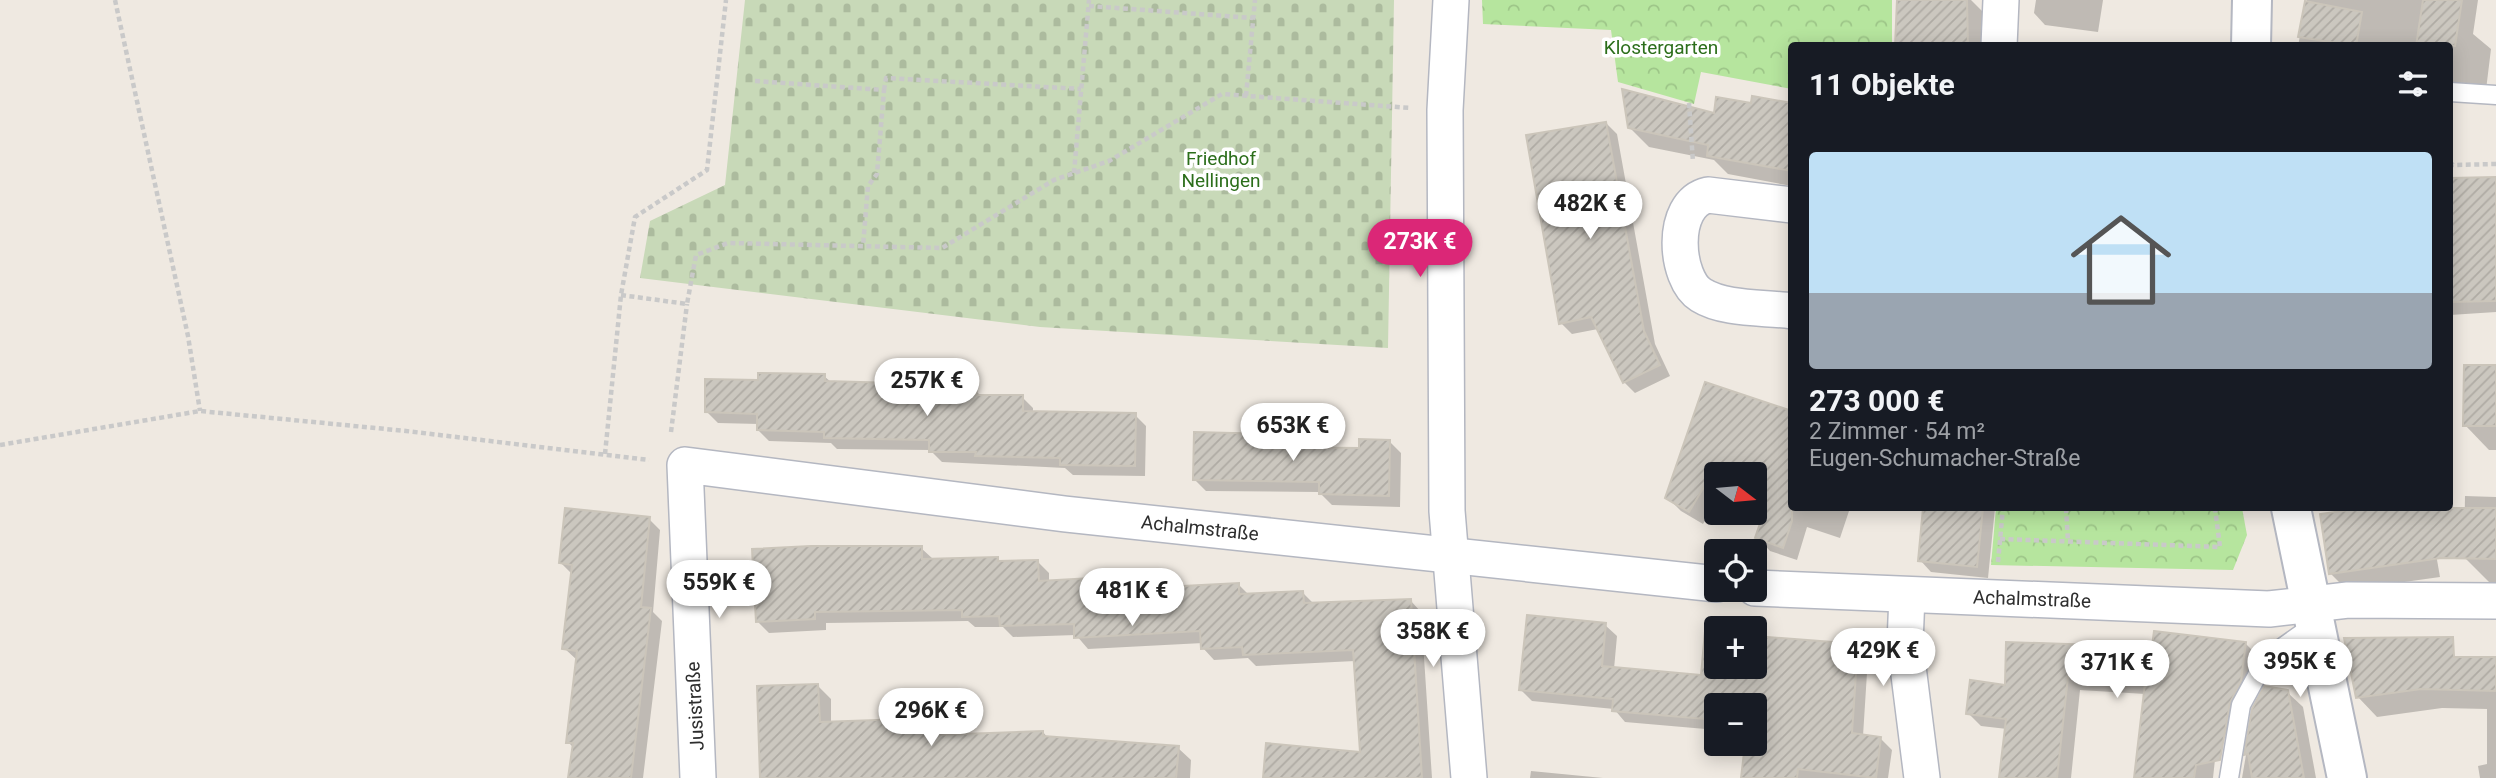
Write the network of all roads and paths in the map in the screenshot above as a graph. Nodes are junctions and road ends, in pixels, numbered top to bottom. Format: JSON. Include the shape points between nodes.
{"nodes":[{"id":1,"x":115,"y":0,"type":"edge"},
{"id":2,"x":726,"y":0,"type":"edge"},
{"id":3,"x":1255,"y":0,"type":"edge"},
{"id":4,"x":1451,"y":0,"type":"edge"},
{"id":5,"x":2001,"y":0,"type":"edge"},
{"id":6,"x":2252,"y":0,"type":"edge"},
{"id":7,"x":1089,"y":3,"type":"edge"},
{"id":8,"x":1253,"y":18,"type":"junction"},
{"id":9,"x":1999,"y":42,"type":"edge"},
{"id":10,"x":2254,"y":42,"type":"edge"},
{"id":11,"x":755,"y":81,"type":"dead end"},
{"id":12,"x":1081,"y":89,"type":"junction"},
{"id":13,"x":884,"y":90,"type":"junction"},
{"id":14,"x":2453,"y":92,"type":"edge"},
{"id":15,"x":2496,"y":95,"type":"edge"},
{"id":16,"x":1246,"y":96,"type":"junction"},
{"id":17,"x":1689,"y":103,"type":"dead end"},
{"id":18,"x":1445,"y":110,"type":"junction"},
{"id":19,"x":2496,"y":164,"type":"edge"},
{"id":20,"x":2453,"y":165,"type":"edge"},
{"id":21,"x":1074,"y":173,"type":"junction"},
{"id":22,"x":1695,"y":198,"type":"junction"},
{"id":23,"x":1788,"y":204,"type":"edge"},
{"id":24,"x":863,"y":246,"type":"junction"},
{"id":25,"x":621,"y":295,"type":"junction"},
{"id":26,"x":687,"y":304,"type":"junction"},
{"id":27,"x":1788,"y":310,"type":"edge"},
{"id":28,"x":201,"y":411,"type":"junction"},
{"id":29,"x":0,"y":445,"type":"edge"},
{"id":30,"x":605,"y":454,"type":"junction"},
{"id":31,"x":676,"y":464,"type":"junction"},
{"id":32,"x":2003,"y":511,"type":"edge"},
{"id":33,"x":2066,"y":511,"type":"edge"},
{"id":34,"x":2215,"y":511,"type":"edge"},
{"id":35,"x":2292,"y":511,"type":"edge"},
{"id":36,"x":2000,"y":539,"type":"junction"},
{"id":37,"x":2068,"y":541,"type":"junction"},
{"id":38,"x":1453,"y":556,"type":"junction"},
{"id":39,"x":1704,"y":583,"type":"edge"},
{"id":40,"x":1767,"y":589,"type":"edge"},
{"id":41,"x":1907,"y":596,"type":"junction"},
{"id":42,"x":1997,"y":596,"type":"junction"},
{"id":43,"x":2496,"y":601,"type":"edge"},
{"id":44,"x":2312,"y":615,"type":"junction"},
{"id":45,"x":698,"y":778,"type":"edge"},
{"id":46,"x":1469,"y":778,"type":"edge"},
{"id":47,"x":1922,"y":778,"type":"edge"},
{"id":48,"x":2230,"y":778,"type":"edge"},
{"id":49,"x":2347,"y":778,"type":"edge"}],
"edges":[{"from":1,"to":28,"type":"path"},
{"from":2,"to":25,"type":"path","via":[[707,170],[635,217]]},
{"from":3,"to":8,"type":"path"},
{"from":4,"to":18,"type":"street"},
{"from":5,"to":9,"type":"street"},
{"from":6,"to":10,"type":"street"},
{"from":7,"to":8,"type":"path"},
{"from":7,"to":12,"type":"path"},
{"from":8,"to":16,"type":"path"},
{"from":11,"to":13,"type":"path"},
{"from":12,"to":13,"type":"path","via":[[886,78]]},
{"from":12,"to":21,"type":"path"},
{"from":13,"to":24,"type":"path","via":[[877,174],[868,186]]},
{"from":14,"to":15,"type":"lane"},
{"from":16,"to":18,"type":"path"},
{"from":16,"to":21,"type":"path","via":[[1222,94],[1109,160]]},
{"from":17,"to":22,"type":"path"},
{"from":18,"to":38,"type":"street","via":[[1447,511]]},
{"from":19,"to":20,"type":"path"},
{"from":21,"to":24,"type":"path","via":[[1054,180],[942,248]]},
{"from":22,"to":23,"type":"street","via":[[1724,195]]},
{"from":22,"to":27,"type":"street","via":[[1679,228],[1688,280],[1697,293],[1720,302]]},
{"from":24,"to":26,"type":"path","via":[[728,243],[696,254]]},
{"from":25,"to":26,"type":"path"},
{"from":25,"to":30,"type":"path"},
{"from":26,"to":31,"type":"path"},
{"from":28,"to":29,"type":"path"},
{"from":28,"to":30,"type":"path"},
{"from":30,"to":31,"type":"path"},
{"from":31,"to":38,"type":"street","name":"Achalmstraße","via":[[1065,514]]},
{"from":31,"to":45,"type":"street","name":"Jusistraße"},
{"from":32,"to":36,"type":"path"},
{"from":33,"to":37,"type":"path"},
{"from":34,"to":37,"type":"path","via":[[2220,547]]},
{"from":35,"to":44,"type":"street"},
{"from":36,"to":37,"type":"path"},
{"from":36,"to":42,"type":"path"},
{"from":38,"to":39,"type":"street","name":"Achalmstraße"},
{"from":38,"to":46,"type":"street"},
{"from":40,"to":41,"type":"street","name":"Achalmstraße"},
{"from":41,"to":42,"type":"street","name":"Achalmstraße"},
{"from":41,"to":47,"type":"street","via":[[1905,643]]},
{"from":42,"to":44,"type":"street","name":"Achalmstraße"},
{"from":43,"to":44,"type":"street","name":"Achalmstraße","via":[[2348,600]]},
{"from":44,"to":48,"type":"lane","via":[[2266,659],[2241,705]]},
{"from":44,"to":49,"type":"street"}]}
